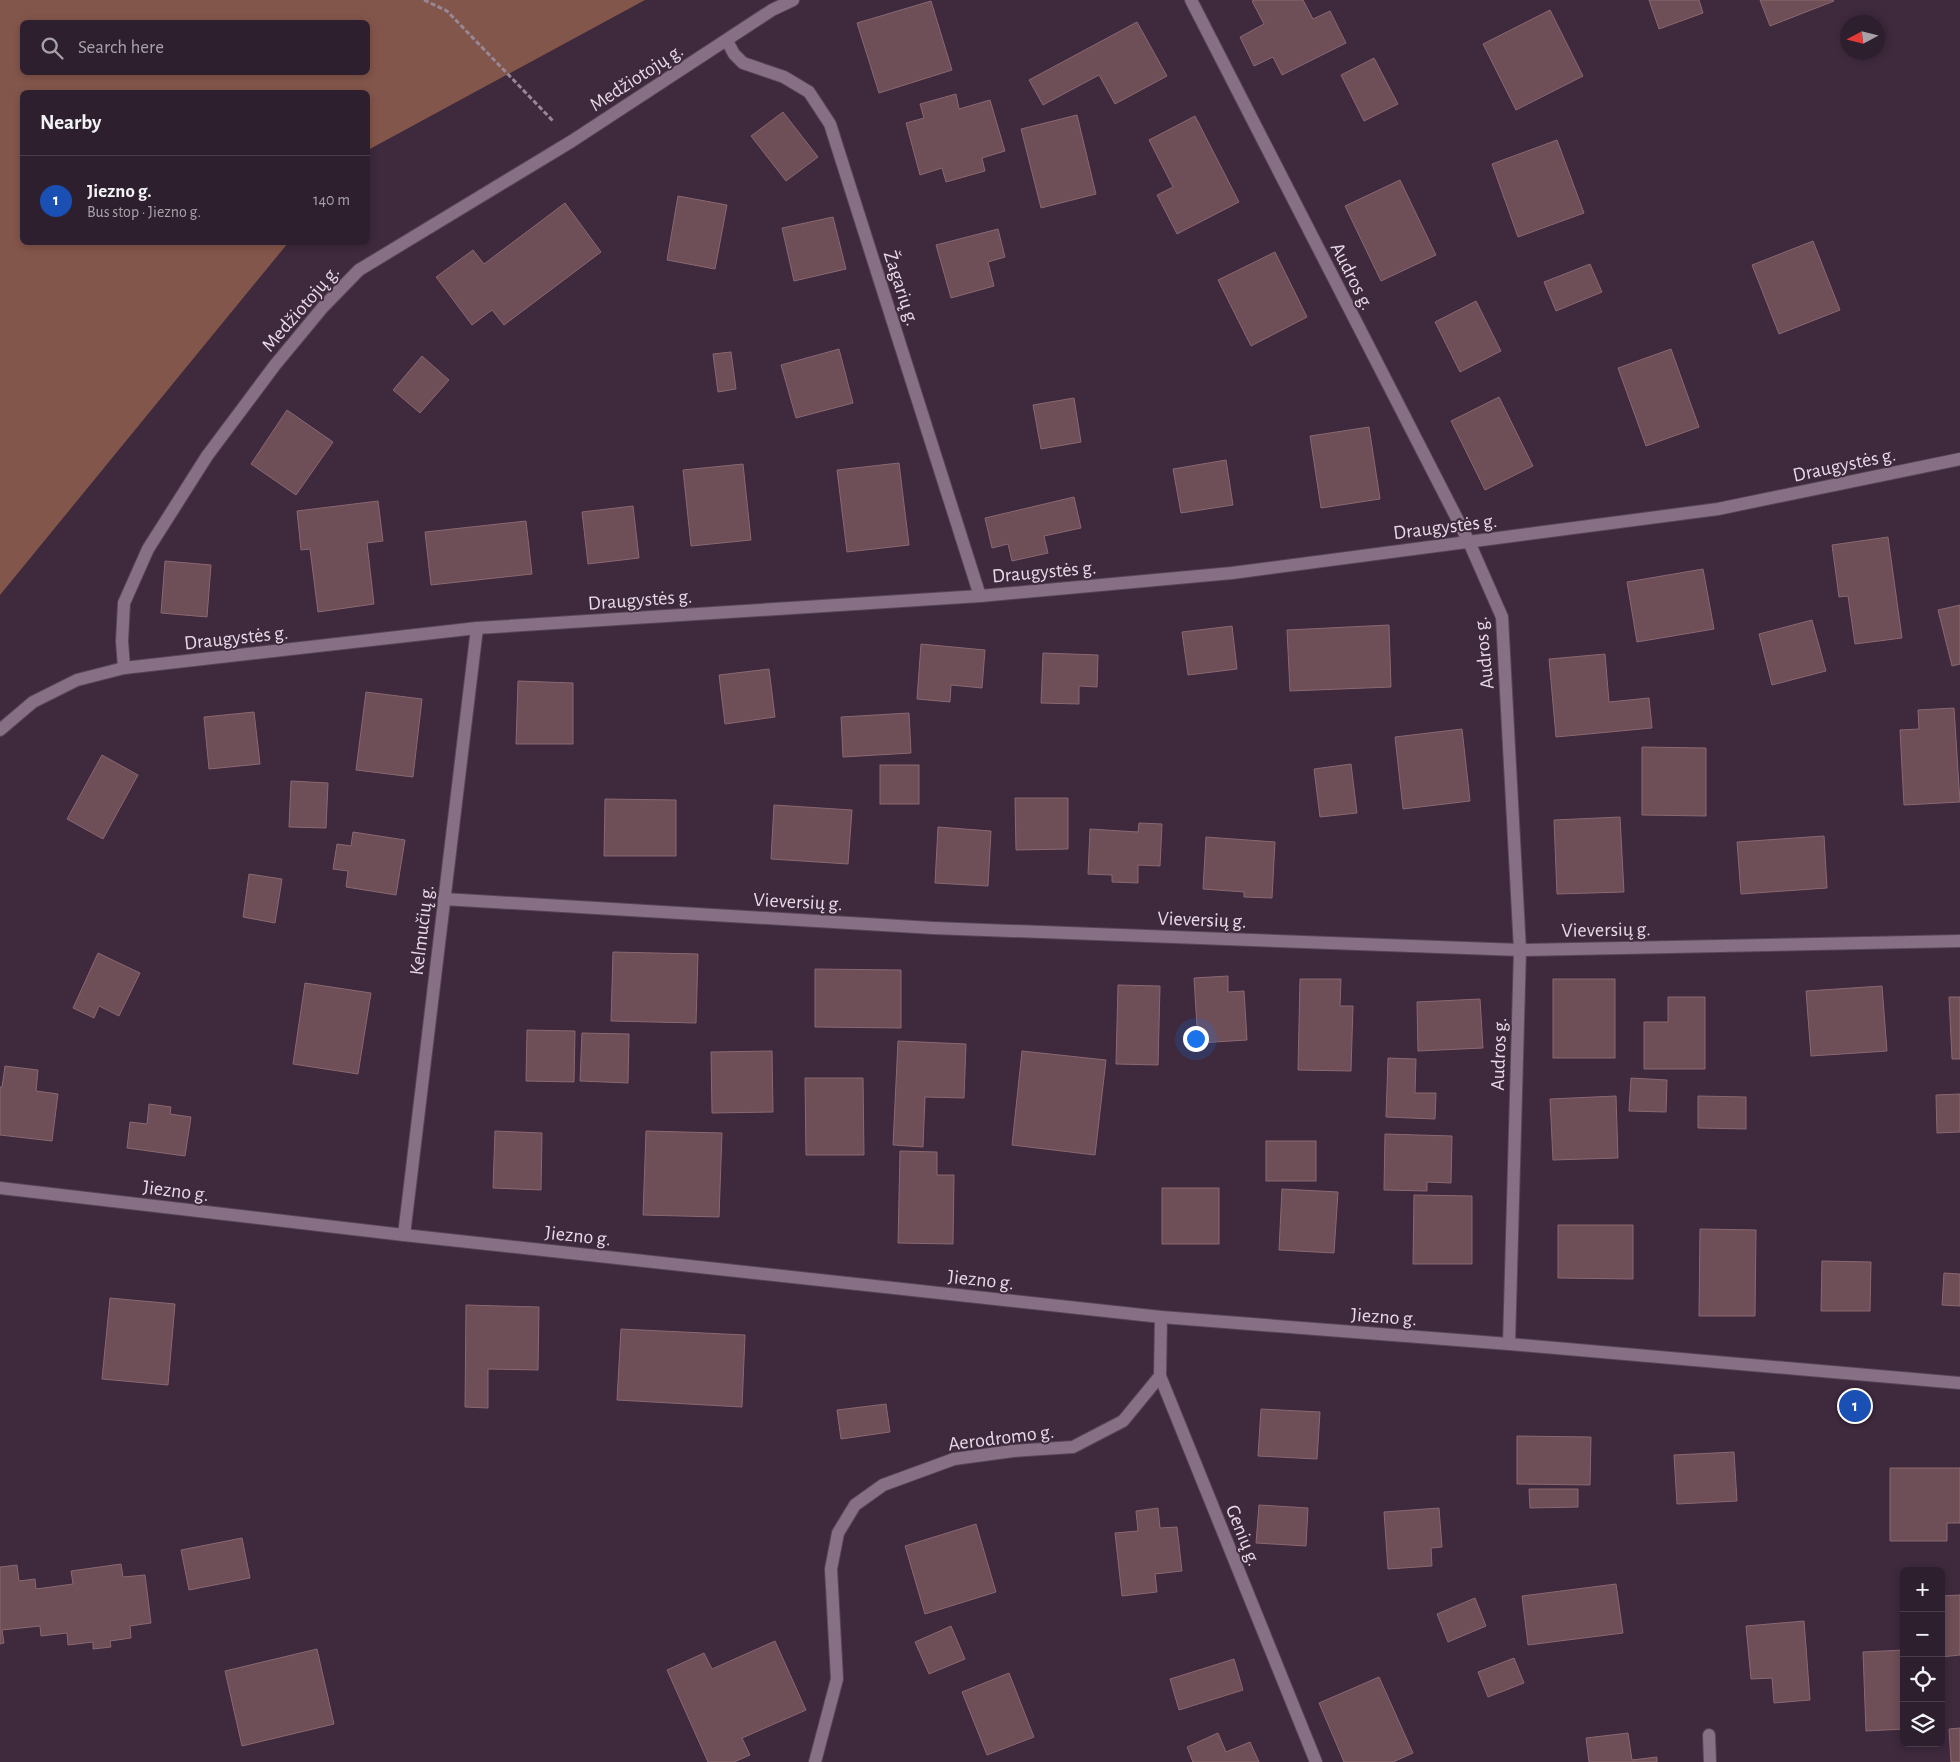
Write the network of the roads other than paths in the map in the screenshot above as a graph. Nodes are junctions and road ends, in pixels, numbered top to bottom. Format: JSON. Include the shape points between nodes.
{"nodes":[{"id":1,"x":793,"y":0,"type":"edge"},
{"id":2,"x":1191,"y":0,"type":"edge"},
{"id":3,"x":727,"y":41,"type":"junction"},
{"id":4,"x":1960,"y":459,"type":"edge"},
{"id":5,"x":1469,"y":542,"type":"junction"},
{"id":6,"x":980,"y":596,"type":"junction"},
{"id":7,"x":477,"y":628,"type":"junction"},
{"id":8,"x":124,"y":668,"type":"junction"},
{"id":9,"x":0,"y":730,"type":"edge"},
{"id":10,"x":444,"y":899,"type":"junction"},
{"id":11,"x":1960,"y":941,"type":"edge"},
{"id":12,"x":1520,"y":950,"type":"junction"},
{"id":13,"x":0,"y":1188,"type":"edge"},
{"id":14,"x":404,"y":1235,"type":"junction"},
{"id":15,"x":1161,"y":1317,"type":"junction"},
{"id":16,"x":1509,"y":1344,"type":"junction"},
{"id":17,"x":1160,"y":1376,"type":"junction"},
{"id":18,"x":1960,"y":1383,"type":"edge"},
{"id":19,"x":1709,"y":1735,"type":"dead end"},
{"id":20,"x":815,"y":1762,"type":"edge"},
{"id":21,"x":1316,"y":1762,"type":"edge"},
{"id":22,"x":1710,"y":1762,"type":"edge"}],
"edges":[{"from":1,"to":3,"type":"street","name":"Medžiotojų g.","via":[[772,10]]},
{"from":2,"to":5,"type":"street","name":"Audros g."},
{"from":3,"to":6,"type":"street","name":"Žagarių g.","via":[[743,63],[784,77],[809,92],[830,124]]},
{"from":3,"to":8,"type":"street","name":"Medžiotojų g.","via":[[359,270],[323,307],[206,456],[148,549],[124,603]]},
{"from":4,"to":5,"type":"street","name":"Draugystės g.","via":[[1718,509]]},
{"from":5,"to":6,"type":"street","name":"Draugystės g.","via":[[1232,572]]},
{"from":5,"to":12,"type":"street","name":"Audros g.","via":[[1502,617]]},
{"from":6,"to":7,"type":"street","name":"Draugystės g."},
{"from":7,"to":8,"type":"street","name":"Draugystės g."},
{"from":7,"to":10,"type":"street","name":"Kelmučių g."},
{"from":8,"to":9,"type":"street","via":[[77,680],[33,702]]},
{"from":10,"to":12,"type":"street","name":"Vieversių g.","via":[[932,928]]},
{"from":10,"to":14,"type":"street","name":"Kelmučių g."},
{"from":11,"to":12,"type":"street","name":"Vieversių g."},
{"from":12,"to":16,"type":"street","name":"Audros g."},
{"from":13,"to":14,"type":"street","name":"Jiezno g."},
{"from":14,"to":15,"type":"street","name":"Jiezno g."},
{"from":15,"to":16,"type":"street","name":"Jiezno g."},
{"from":15,"to":17,"type":"street","name":"Genių g."},
{"from":16,"to":18,"type":"street","name":"Jiezno g."},
{"from":17,"to":20,"type":"street","name":"Aerodromo g.","via":[[1123,1421],[1073,1447],[954,1458],[883,1485],[855,1505],[838,1533],[831,1569],[837,1679]]},
{"from":17,"to":21,"type":"street","name":"Genių g."},
{"from":19,"to":22,"type":"street"}]}
